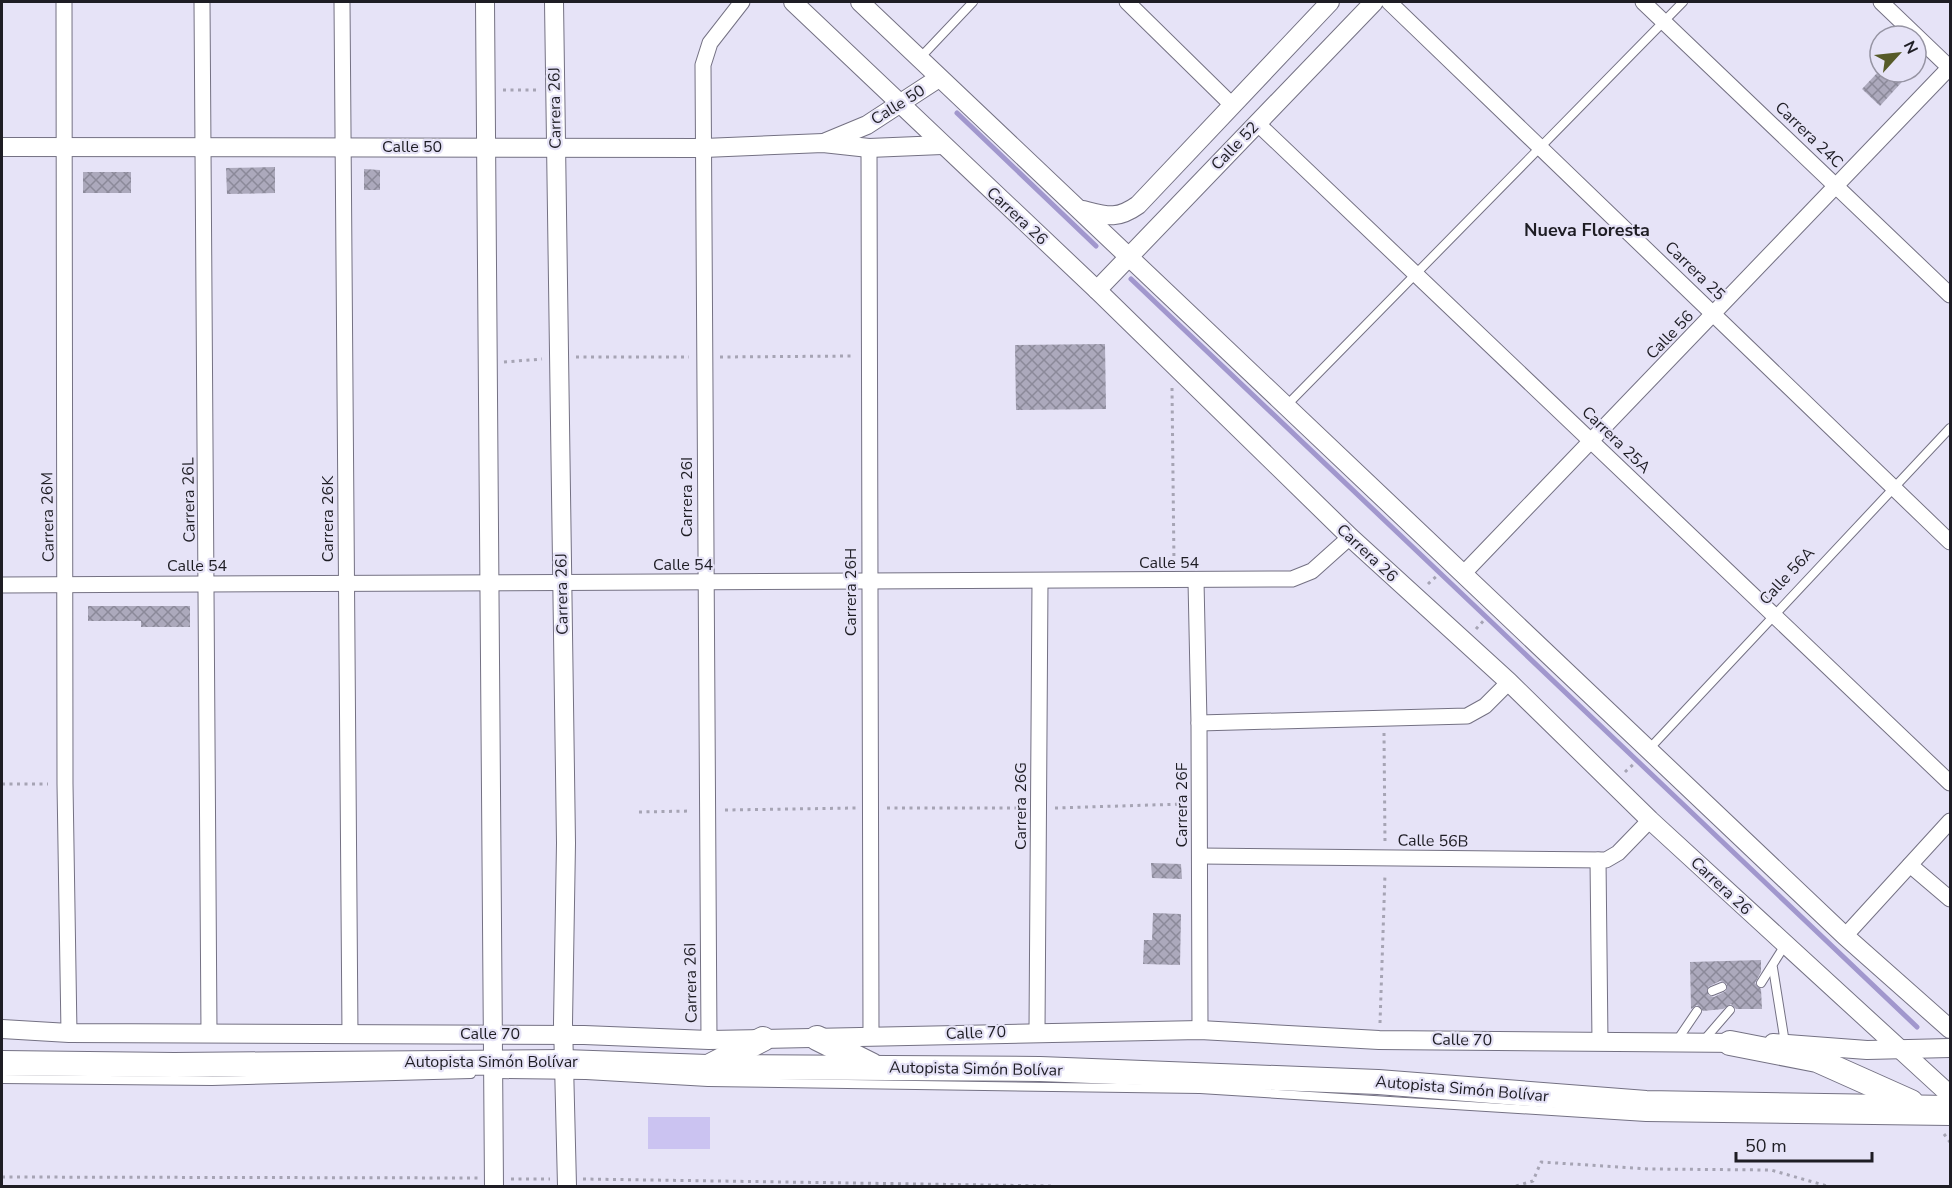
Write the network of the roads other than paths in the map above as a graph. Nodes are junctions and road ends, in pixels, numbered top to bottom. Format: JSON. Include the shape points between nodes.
{"nodes":[{"id":1,"x":64,"y":2,"type":"edge"},
{"id":2,"x":202,"y":2,"type":"edge"},
{"id":3,"x":342,"y":2,"type":"edge"},
{"id":4,"x":485,"y":2,"type":"edge"},
{"id":5,"x":554,"y":2,"type":"edge"},
{"id":6,"x":742,"y":2,"type":"edge"},
{"id":7,"x":793,"y":2,"type":"edge"},
{"id":8,"x":860,"y":2,"type":"edge"},
{"id":9,"x":973,"y":2,"type":"edge"},
{"id":10,"x":1127,"y":2,"type":"edge"},
{"id":11,"x":1330,"y":2,"type":"edge"},
{"id":12,"x":1374,"y":2,"type":"edge"},
{"id":13,"x":1389,"y":2,"type":"edge"},
{"id":14,"x":1643,"y":2,"type":"edge"},
{"id":15,"x":1683,"y":2,"type":"edge"},
{"id":16,"x":1881,"y":2,"type":"edge"},
{"id":17,"x":1664,"y":21,"type":"junction"},
{"id":18,"x":919,"y":59,"type":"junction"},
{"id":19,"x":1950,"y":68,"type":"edge"},
{"id":20,"x":939,"y":78,"type":"junction"},
{"id":21,"x":900,"y":105,"type":"junction"},
{"id":22,"x":1232,"y":105,"type":"junction"},
{"id":23,"x":1257,"y":123,"type":"junction"},
{"id":24,"x":823,"y":143,"type":"junction"},
{"id":25,"x":942,"y":145,"type":"junction"},
{"id":26,"x":2,"y":147,"type":"edge"},
{"id":27,"x":203,"y":147,"type":"junction"},
{"id":28,"x":344,"y":147,"type":"junction"},
{"id":29,"x":1541,"y":147,"type":"junction"},
{"id":30,"x":63,"y":148,"type":"junction"},
{"id":31,"x":486,"y":148,"type":"junction"},
{"id":32,"x":556,"y":148,"type":"junction"},
{"id":33,"x":704,"y":148,"type":"junction"},
{"id":34,"x":869,"y":148,"type":"junction"},
{"id":35,"x":1835,"y":185,"type":"junction"},
{"id":36,"x":1081,"y":209,"type":"junction"},
{"id":37,"x":1130,"y":256,"type":"junction"},
{"id":38,"x":1416,"y":274,"type":"junction"},
{"id":39,"x":1097,"y":290,"type":"junction"},
{"id":40,"x":1950,"y":295,"type":"edge"},
{"id":41,"x":1714,"y":315,"type":"junction"},
{"id":42,"x":1286,"y":406,"type":"junction"},
{"id":43,"x":1950,"y":428,"type":"edge"},
{"id":44,"x":1592,"y":442,"type":"junction"},
{"id":45,"x":1894,"y":488,"type":"junction"},
{"id":46,"x":1350,"y":537,"type":"junction"},
{"id":47,"x":1950,"y":542,"type":"edge"},
{"id":48,"x":1463,"y":574,"type":"junction"},
{"id":49,"x":1196,"y":581,"type":"junction"},
{"id":50,"x":869,"y":582,"type":"junction"},
{"id":51,"x":1040,"y":582,"type":"junction"},
{"id":52,"x":562,"y":583,"type":"junction"},
{"id":53,"x":705,"y":583,"type":"junction"},
{"id":54,"x":67,"y":584,"type":"junction"},
{"id":55,"x":207,"y":584,"type":"junction"},
{"id":56,"x":347,"y":584,"type":"junction"},
{"id":57,"x":490,"y":584,"type":"junction"},
{"id":58,"x":2,"y":585,"type":"edge"},
{"id":59,"x":1774,"y":615,"type":"junction"},
{"id":60,"x":1509,"y":682,"type":"junction"},
{"id":61,"x":1199,"y":723,"type":"junction"},
{"id":62,"x":1646,"y":752,"type":"junction"},
{"id":63,"x":1950,"y":783,"type":"edge"},
{"id":64,"x":1650,"y":820,"type":"junction"},
{"id":65,"x":1950,"y":821,"type":"edge"},
{"id":66,"x":1200,"y":856,"type":"junction"},
{"id":67,"x":1598,"y":860,"type":"junction"},
{"id":68,"x":1910,"y":865,"type":"junction"},
{"id":69,"x":1950,"y":899,"type":"edge"},
{"id":70,"x":1845,"y":936,"type":"junction"},
{"id":71,"x":1785,"y":945,"type":"junction"},
{"id":72,"x":1773,"y":968,"type":"junction"},
{"id":73,"x":1761,"y":983,"type":"dead end"},
{"id":74,"x":1722,"y":987,"type":"dead end"},
{"id":75,"x":1712,"y":991,"type":"dead end"},
{"id":76,"x":1730,"y":1010,"type":"dead end"},
{"id":77,"x":1697,"y":1011,"type":"dead end"},
{"id":78,"x":2,"y":1029,"type":"edge"},
{"id":79,"x":1950,"y":1029,"type":"edge"},
{"id":80,"x":1200,"y":1030,"type":"junction"},
{"id":81,"x":1038,"y":1031,"type":"junction"},
{"id":82,"x":69,"y":1033,"type":"junction"},
{"id":83,"x":209,"y":1034,"type":"junction"},
{"id":84,"x":494,"y":1034,"type":"junction"},
{"id":85,"x":350,"y":1035,"type":"junction"},
{"id":86,"x":563,"y":1035,"type":"junction"},
{"id":87,"x":871,"y":1037,"type":"junction"},
{"id":88,"x":817,"y":1038,"type":"junction"},
{"id":89,"x":763,"y":1039,"type":"junction"},
{"id":90,"x":710,"y":1040,"type":"junction"},
{"id":91,"x":1600,"y":1042,"type":"junction"},
{"id":92,"x":1676,"y":1042,"type":"junction"},
{"id":93,"x":1702,"y":1042,"type":"junction"},
{"id":94,"x":1730,"y":1043,"type":"junction"},
{"id":95,"x":1785,"y":1043,"type":"junction"},
{"id":96,"x":1950,"y":1048,"type":"edge"},
{"id":97,"x":1898,"y":1049,"type":"junction"},
{"id":98,"x":2,"y":1063,"type":"edge"},
{"id":99,"x":708,"y":1067,"type":"junction"},
{"id":100,"x":564,"y":1068,"type":"junction"},
{"id":101,"x":876,"y":1068,"type":"junction"},
{"id":102,"x":487,"y":1071,"type":"junction"},
{"id":103,"x":2,"y":1079,"type":"edge"},
{"id":104,"x":1950,"y":1095,"type":"edge"},
{"id":105,"x":1918,"y":1106,"type":"junction"},
{"id":106,"x":1950,"y":1108,"type":"edge"},
{"id":107,"x":1950,"y":1121,"type":"edge"},
{"id":108,"x":494,"y":1182,"type":"edge"},
{"id":109,"x":567,"y":1183,"type":"edge"}],
"edges":[{"from":1,"to":30,"type":"street","name":"Carrera 26M"},
{"from":2,"to":27,"type":"street","name":"Carrera 26L"},
{"from":3,"to":28,"type":"street","name":"Carrera 26K"},
{"from":4,"to":31,"type":"street"},
{"from":5,"to":32,"type":"street","name":"Carrera 26J"},
{"from":6,"to":33,"type":"street","name":"Carrera 26I","via":[[706,53]]},
{"from":7,"to":21,"type":"street","name":"Carrera 26"},
{"from":8,"to":18,"type":"street"},
{"from":9,"to":18,"type":"lane"},
{"from":10,"to":22,"type":"street"},
{"from":11,"to":22,"type":"street","name":"Calle 52"},
{"from":12,"to":23,"type":"street","name":"Calle 52"},
{"from":13,"to":29,"type":"street","name":"Carrera 25"},
{"from":14,"to":17,"type":"street","name":"Carrera 24C"},
{"from":15,"to":17,"type":"lane"},
{"from":16,"to":19,"type":"street"},
{"from":17,"to":29,"type":"lane"},
{"from":17,"to":35,"type":"street","name":"Carrera 24C"},
{"from":18,"to":20,"type":"street"},
{"from":19,"to":35,"type":"street","name":"Calle 56"},
{"from":20,"to":21,"type":"street","name":"Calle 50"},
{"from":20,"to":36,"type":"street"},
{"from":21,"to":24,"type":"street","name":"Calle 50","via":[[867,125]]},
{"from":21,"to":25,"type":"street","name":"Carrera 26"},
{"from":22,"to":36,"type":"street","name":"Calle 52","via":[[1138,205],[1122,216]]},
{"from":23,"to":37,"type":"street","name":"Calle 52"},
{"from":23,"to":38,"type":"street","name":"Carrera 25A"},
{"from":24,"to":33,"type":"street","name":"Calle 50"},
{"from":24,"to":34,"type":"street","name":"Calle 50"},
{"from":25,"to":34,"type":"street","name":"Calle 50"},
{"from":25,"to":39,"type":"street","name":"Carrera 26"},
{"from":26,"to":30,"type":"street","name":"Calle 50"},
{"from":27,"to":28,"type":"street","name":"Calle 50"},
{"from":27,"to":30,"type":"street","name":"Calle 50"},
{"from":27,"to":55,"type":"street","name":"Carrera 26L"},
{"from":28,"to":31,"type":"street","name":"Calle 50"},
{"from":28,"to":56,"type":"street","name":"Carrera 26K"},
{"from":29,"to":38,"type":"lane"},
{"from":29,"to":41,"type":"street","name":"Carrera 25"},
{"from":30,"to":54,"type":"street","name":"Carrera 26M"},
{"from":31,"to":32,"type":"street","name":"Calle 50"},
{"from":31,"to":57,"type":"street"},
{"from":32,"to":33,"type":"street","name":"Calle 50"},
{"from":32,"to":52,"type":"street","name":"Carrera 26J"},
{"from":33,"to":53,"type":"street","name":"Carrera 26I"},
{"from":34,"to":50,"type":"street","name":"Carrera 26H"},
{"from":35,"to":40,"type":"street","name":"Carrera 24C"},
{"from":35,"to":41,"type":"street","name":"Calle 56"},
{"from":36,"to":37,"type":"street"},
{"from":37,"to":39,"type":"street","name":"Calle 52"},
{"from":37,"to":42,"type":"street"},
{"from":38,"to":42,"type":"lane"},
{"from":38,"to":44,"type":"street","name":"Carrera 25A"},
{"from":39,"to":46,"type":"street","name":"Carrera 26"},
{"from":41,"to":44,"type":"street","name":"Calle 56"},
{"from":41,"to":45,"type":"street","name":"Carrera 25"},
{"from":42,"to":48,"type":"street"},
{"from":43,"to":45,"type":"lane","name":"Calle 56A"},
{"from":44,"to":48,"type":"street","name":"Calle 56"},
{"from":44,"to":59,"type":"street","name":"Carrera 25A"},
{"from":45,"to":47,"type":"street","name":"Carrera 25"},
{"from":45,"to":59,"type":"lane","name":"Calle 56A"},
{"from":46,"to":49,"type":"street","name":"Calle 54","via":[[1305,576]]},
{"from":46,"to":60,"type":"street","name":"Carrera 26"},
{"from":48,"to":62,"type":"street"},
{"from":49,"to":51,"type":"street","name":"Calle 54"},
{"from":49,"to":61,"type":"street","name":"Carrera 26F"},
{"from":50,"to":51,"type":"street","name":"Calle 54"},
{"from":50,"to":53,"type":"street","name":"Calle 54"},
{"from":50,"to":87,"type":"street","name":"Carrera 26H"},
{"from":51,"to":81,"type":"street","name":"Carrera 26G"},
{"from":52,"to":53,"type":"street","name":"Calle 54"},
{"from":52,"to":57,"type":"street","name":"Calle 54"},
{"from":52,"to":86,"type":"street","name":"Carrera 26J","via":[[566,843]]},
{"from":53,"to":90,"type":"street","name":"Carrera 26I"},
{"from":54,"to":55,"type":"street","name":"Calle 54"},
{"from":54,"to":58,"type":"street","name":"Calle 54"},
{"from":54,"to":82,"type":"street","name":"Carrera 26M"},
{"from":55,"to":56,"type":"street","name":"Calle 54"},
{"from":55,"to":83,"type":"street","name":"Carrera 26L"},
{"from":56,"to":57,"type":"street","name":"Calle 54"},
{"from":56,"to":85,"type":"street","name":"Carrera 26K"},
{"from":57,"to":84,"type":"street"},
{"from":59,"to":62,"type":"lane","name":"Calle 56A"},
{"from":59,"to":63,"type":"street","name":"Carrera 25A"},
{"from":60,"to":61,"type":"street","via":[[1485,706],[1467,716]]},
{"from":60,"to":64,"type":"street","name":"Carrera 26"},
{"from":61,"to":66,"type":"street","name":"Carrera 26F"},
{"from":62,"to":70,"type":"street"},
{"from":64,"to":67,"type":"street","name":"Calle 56B","via":[[1615,855]]},
{"from":64,"to":71,"type":"street","name":"Carrera 26"},
{"from":65,"to":68,"type":"street"},
{"from":66,"to":67,"type":"street","name":"Calle 56B"},
{"from":66,"to":80,"type":"street","name":"Carrera 26F"},
{"from":67,"to":91,"type":"street"},
{"from":68,"to":69,"type":"street"},
{"from":68,"to":70,"type":"street"},
{"from":70,"to":79,"type":"street"},
{"from":71,"to":72,"type":"lane"},
{"from":71,"to":97,"type":"street","name":"Carrera 26"},
{"from":72,"to":73,"type":"lane"},
{"from":72,"to":95,"type":"lane"},
{"from":74,"to":75,"type":"lane"},
{"from":76,"to":93,"type":"lane"},
{"from":77,"to":92,"type":"lane"},
{"from":78,"to":82,"type":"street","name":"Calle 70"},
{"from":80,"to":81,"type":"street","name":"Calle 70"},
{"from":80,"to":91,"type":"street","name":"Calle 70","via":[[1379,1040]]},
{"from":81,"to":87,"type":"street","name":"Calle 70"},
{"from":82,"to":83,"type":"street","name":"Calle 70"},
{"from":83,"to":85,"type":"street","name":"Calle 70"},
{"from":84,"to":85,"type":"street","name":"Calle 70"},
{"from":84,"to":86,"type":"street","name":"Calle 70"},
{"from":84,"to":102,"type":"street"},
{"from":86,"to":90,"type":"street","name":"Calle 70"},
{"from":86,"to":100,"type":"street","name":"Carrera 26J"},
{"from":87,"to":88,"type":"street","name":"Calle 70"},
{"from":88,"to":89,"type":"street","name":"Calle 70"},
{"from":88,"to":101,"type":"highway"},
{"from":89,"to":90,"type":"street","name":"Calle 70"},
{"from":89,"to":99,"type":"highway"},
{"from":91,"to":92,"type":"street","name":"Calle 70"},
{"from":92,"to":93,"type":"street","name":"Calle 70"},
{"from":93,"to":94,"type":"street","name":"Calle 70"},
{"from":94,"to":95,"type":"street","name":"Calle 70"},
{"from":94,"to":105,"type":"highway","via":[[1817,1060]]},
{"from":95,"to":97,"type":"street","name":"Calle 70"},
{"from":96,"to":97,"type":"street","name":"Calle 70"},
{"from":97,"to":104,"type":"street","name":"Carrera 26"},
{"from":98,"to":102,"type":"highway","name":"Autopista Simón Bolívar"},
{"from":99,"to":100,"type":"highway","name":"Autopista Simón Bolívar"},
{"from":99,"to":101,"type":"highway","name":"Autopista Simón Bolívar"},
{"from":100,"to":102,"type":"highway","name":"Autopista Simón Bolívar"},
{"from":100,"to":107,"type":"lane","via":[[708,1082],[1200,1089],[1646,1117]]},
{"from":100,"to":109,"type":"street","name":"Carrera 26J"},
{"from":101,"to":105,"type":"highway","name":"Autopista Simón Bolívar","via":[[1378,1082],[1646,1103]]},
{"from":102,"to":103,"type":"lane","via":[[212,1081]]},
{"from":102,"to":108,"type":"street"},
{"from":105,"to":106,"type":"highway","name":"Autopista Simón Bolívar"}]}
